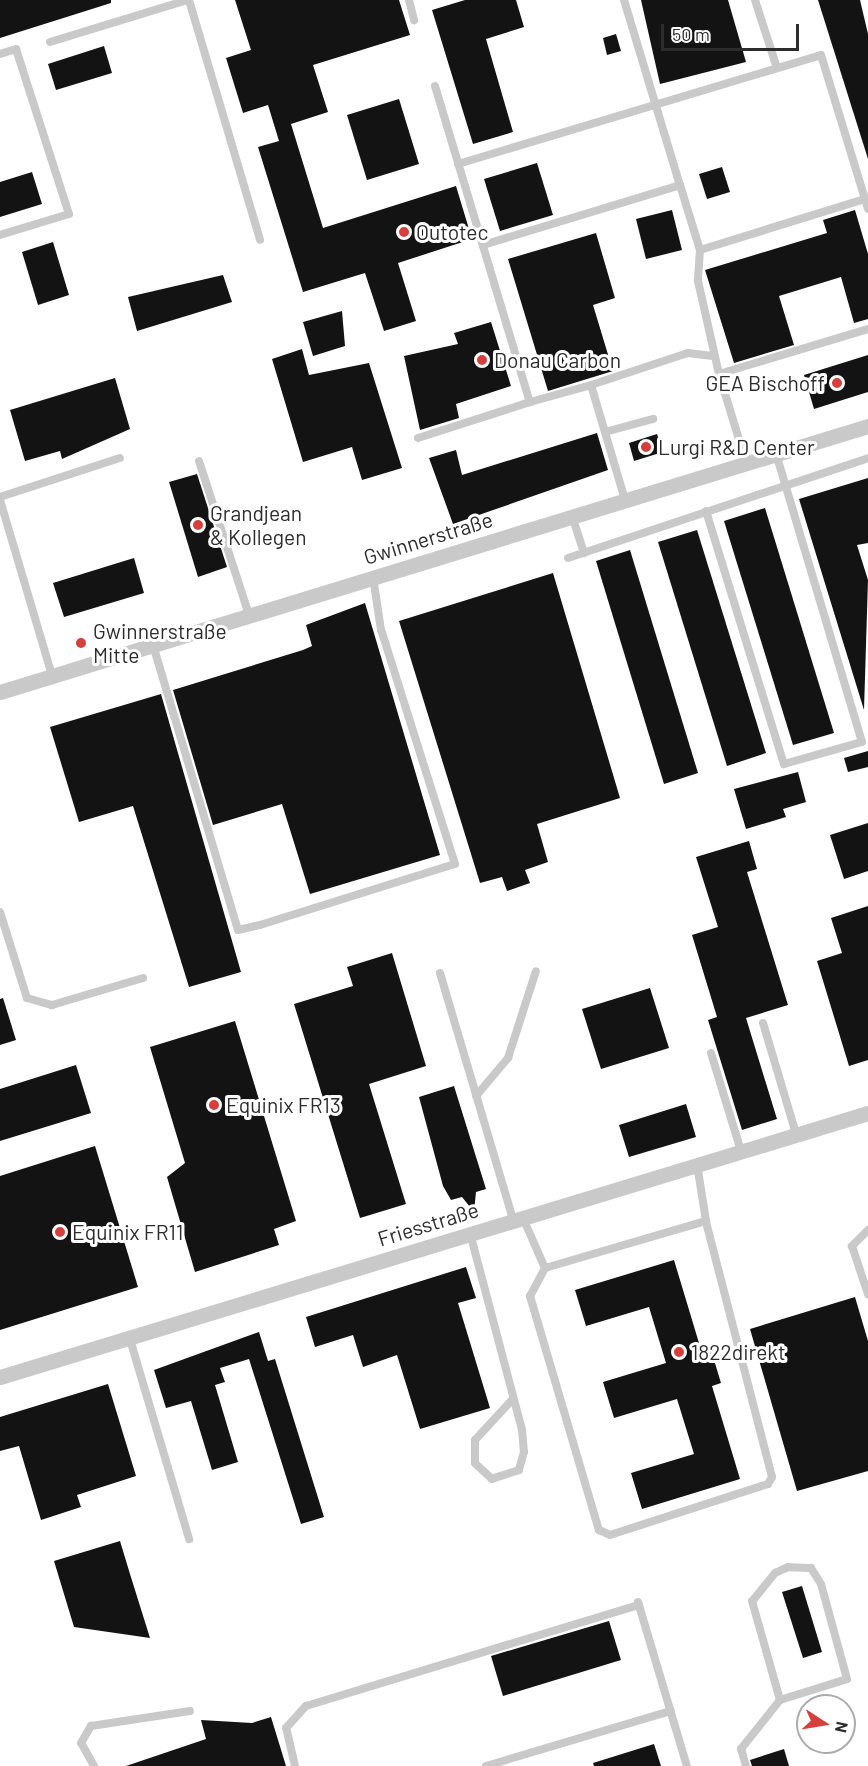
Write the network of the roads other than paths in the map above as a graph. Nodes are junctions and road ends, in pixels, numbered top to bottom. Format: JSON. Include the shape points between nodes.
{"nodes":[{"id":1,"x":188,"y":0,"type":"edge"},
{"id":2,"x":409,"y":0,"type":"edge"},
{"id":3,"x":624,"y":0,"type":"edge"},
{"id":4,"x":755,"y":0,"type":"edge"},
{"id":5,"x":414,"y":20,"type":"dead end"},
{"id":6,"x":50,"y":42,"type":"dead end"},
{"id":7,"x":0,"y":54,"type":"edge"},
{"id":8,"x":777,"y":68,"type":"junction"},
{"id":9,"x":435,"y":86,"type":"dead end"},
{"id":10,"x":656,"y":105,"type":"junction"},
{"id":11,"x":458,"y":164,"type":"junction"},
{"id":12,"x":680,"y":185,"type":"junction"},
{"id":13,"x":865,"y":199,"type":"junction"},
{"id":14,"x":868,"y":209,"type":"edge"},
{"id":15,"x":0,"y":235,"type":"edge"},
{"id":16,"x":260,"y":240,"type":"dead end"},
{"id":17,"x":483,"y":245,"type":"junction"},
{"id":18,"x":700,"y":250,"type":"junction"},
{"id":19,"x":868,"y":329,"type":"edge"},
{"id":20,"x":713,"y":356,"type":"junction"},
{"id":21,"x":719,"y":374,"type":"junction"},
{"id":22,"x":591,"y":385,"type":"junction"},
{"id":23,"x":530,"y":402,"type":"junction"},
{"id":24,"x":653,"y":419,"type":"dead end"},
{"id":25,"x":868,"y":426,"type":"edge"},
{"id":26,"x":605,"y":432,"type":"junction"},
{"id":27,"x":418,"y":438,"type":"dead end"},
{"id":28,"x":741,"y":446,"type":"dead end"},
{"id":29,"x":776,"y":454,"type":"junction"},
{"id":30,"x":120,"y":458,"type":"dead end"},
{"id":31,"x":868,"y":458,"type":"edge"},
{"id":32,"x":199,"y":461,"type":"dead end"},
{"id":33,"x":785,"y":488,"type":"junction"},
{"id":34,"x":0,"y":499,"type":"edge"},
{"id":35,"x":625,"y":500,"type":"junction"},
{"id":36,"x":706,"y":511,"type":"junction"},
{"id":37,"x":572,"y":516,"type":"junction"},
{"id":38,"x":584,"y":553,"type":"junction"},
{"id":39,"x":568,"y":558,"type":"dead end"},
{"id":40,"x":373,"y":577,"type":"junction"},
{"id":41,"x":249,"y":615,"type":"junction"},
{"id":42,"x":153,"y":645,"type":"junction"},
{"id":43,"x":52,"y":676,"type":"junction"},
{"id":44,"x":0,"y":692,"type":"edge"},
{"id":45,"x":0,"y":912,"type":"edge"},
{"id":46,"x":536,"y":971,"type":"dead end"},
{"id":47,"x":440,"y":973,"type":"dead end"},
{"id":48,"x":143,"y":978,"type":"dead end"},
{"id":49,"x":763,"y":1023,"type":"dead end"},
{"id":50,"x":711,"y":1053,"type":"dead end"},
{"id":51,"x":476,"y":1096,"type":"junction"},
{"id":52,"x":868,"y":1113,"type":"edge"},
{"id":53,"x":796,"y":1134,"type":"junction"},
{"id":54,"x":741,"y":1151,"type":"junction"},
{"id":55,"x":697,"y":1164,"type":"junction"},
{"id":56,"x":518,"y":1219,"type":"junction"},
{"id":57,"x":706,"y":1221,"type":"junction"},
{"id":58,"x":868,"y":1230,"type":"edge"},
{"id":59,"x":470,"y":1233,"type":"junction"},
{"id":60,"x":545,"y":1268,"type":"junction"},
{"id":61,"x":868,"y":1294,"type":"edge"},
{"id":62,"x":129,"y":1336,"type":"junction"},
{"id":63,"x":0,"y":1377,"type":"edge"},
{"id":64,"x":513,"y":1399,"type":"junction"},
{"id":65,"x":189,"y":1539,"type":"dead end"},
{"id":66,"x":780,"y":1700,"type":"junction"},
{"id":67,"x":190,"y":1711,"type":"dead end"},
{"id":68,"x":671,"y":1711,"type":"junction"},
{"id":69,"x":94,"y":1766,"type":"edge"},
{"id":70,"x":295,"y":1766,"type":"edge"},
{"id":71,"x":486,"y":1766,"type":"edge"},
{"id":72,"x":687,"y":1766,"type":"edge"},
{"id":73,"x":746,"y":1766,"type":"edge"}],
"edges":[{"from":1,"to":6,"type":"lane"},
{"from":1,"to":16,"type":"lane"},
{"from":2,"to":5,"type":"lane"},
{"from":3,"to":10,"type":"lane"},
{"from":4,"to":8,"type":"lane"},
{"from":7,"to":15,"type":"lane","via":[[16,49],[69,214]]},
{"from":8,"to":10,"type":"lane"},
{"from":8,"to":13,"type":"lane","via":[[821,55]]},
{"from":9,"to":11,"type":"lane"},
{"from":10,"to":11,"type":"lane"},
{"from":10,"to":12,"type":"lane"},
{"from":11,"to":17,"type":"lane"},
{"from":12,"to":17,"type":"lane"},
{"from":12,"to":18,"type":"lane"},
{"from":13,"to":14,"type":"lane"},
{"from":13,"to":18,"type":"lane"},
{"from":17,"to":23,"type":"lane"},
{"from":18,"to":20,"type":"lane","via":[[698,281]]},
{"from":19,"to":21,"type":"lane"},
{"from":20,"to":21,"type":"lane"},
{"from":20,"to":22,"type":"lane","via":[[688,353]]},
{"from":21,"to":28,"type":"lane"},
{"from":22,"to":23,"type":"lane"},
{"from":22,"to":26,"type":"lane"},
{"from":23,"to":27,"type":"lane"},
{"from":24,"to":26,"type":"lane"},
{"from":25,"to":29,"type":"street","name":"Gwinnerstraße"},
{"from":26,"to":35,"type":"lane"},
{"from":29,"to":33,"type":"lane"},
{"from":29,"to":35,"type":"street","name":"Gwinnerstraße"},
{"from":30,"to":34,"type":"lane"},
{"from":31,"to":33,"type":"lane"},
{"from":32,"to":41,"type":"lane"},
{"from":33,"to":36,"type":"lane"},
{"from":33,"to":36,"type":"lane","via":[[862,742],[784,764]]},
{"from":34,"to":43,"type":"lane"},
{"from":35,"to":37,"type":"street","name":"Gwinnerstraße"},
{"from":36,"to":38,"type":"lane"},
{"from":37,"to":38,"type":"lane"},
{"from":37,"to":40,"type":"street","name":"Gwinnerstraße"},
{"from":38,"to":39,"type":"lane"},
{"from":40,"to":41,"type":"street","name":"Gwinnerstraße"},
{"from":40,"to":42,"type":"lane","via":[[381,630],[455,864],[270,922],[238,930]]},
{"from":41,"to":42,"type":"street","name":"Gwinnerstraße"},
{"from":42,"to":43,"type":"street","name":"Gwinnerstraße"},
{"from":43,"to":44,"type":"street","name":"Gwinnerstraße"},
{"from":45,"to":48,"type":"lane","via":[[27,998],[52,1005]]},
{"from":46,"to":51,"type":"lane","via":[[508,1058]]},
{"from":47,"to":51,"type":"lane"},
{"from":49,"to":53,"type":"lane"},
{"from":50,"to":54,"type":"lane"},
{"from":51,"to":56,"type":"lane"},
{"from":52,"to":53,"type":"street","name":"Friesstraße"},
{"from":53,"to":54,"type":"street","name":"Friesstraße"},
{"from":54,"to":55,"type":"street","name":"Friesstraße"},
{"from":55,"to":56,"type":"street","name":"Friesstraße"},
{"from":55,"to":57,"type":"lane"},
{"from":56,"to":59,"type":"street","name":"Friesstraße"},
{"from":56,"to":60,"type":"lane"},
{"from":57,"to":60,"type":"lane"},
{"from":57,"to":60,"type":"lane","via":[[772,1477],[768,1484],[610,1535],[599,1530],[530,1296]]},
{"from":58,"to":61,"type":"lane","via":[[852,1246]]},
{"from":59,"to":62,"type":"street","name":"Friesstraße"},
{"from":59,"to":64,"type":"lane"},
{"from":62,"to":63,"type":"street","name":"Friesstraße"},
{"from":62,"to":65,"type":"lane"},
{"from":64,"to":64,"type":"lane","via":[[523,1462],[511,1476],[492,1479],[475,1463],[475,1440]]},
{"from":66,"to":66,"type":"lane","via":[[753,1601],[775,1573],[811,1568],[821,1584],[847,1679]]},
{"from":66,"to":73,"type":"lane","via":[[741,1749]]},
{"from":67,"to":69,"type":"lane","via":[[92,1726],[81,1743]]},
{"from":68,"to":70,"type":"lane","via":[[639,1603],[306,1706],[286,1728]]},
{"from":68,"to":71,"type":"lane"},
{"from":68,"to":72,"type":"lane"}]}
